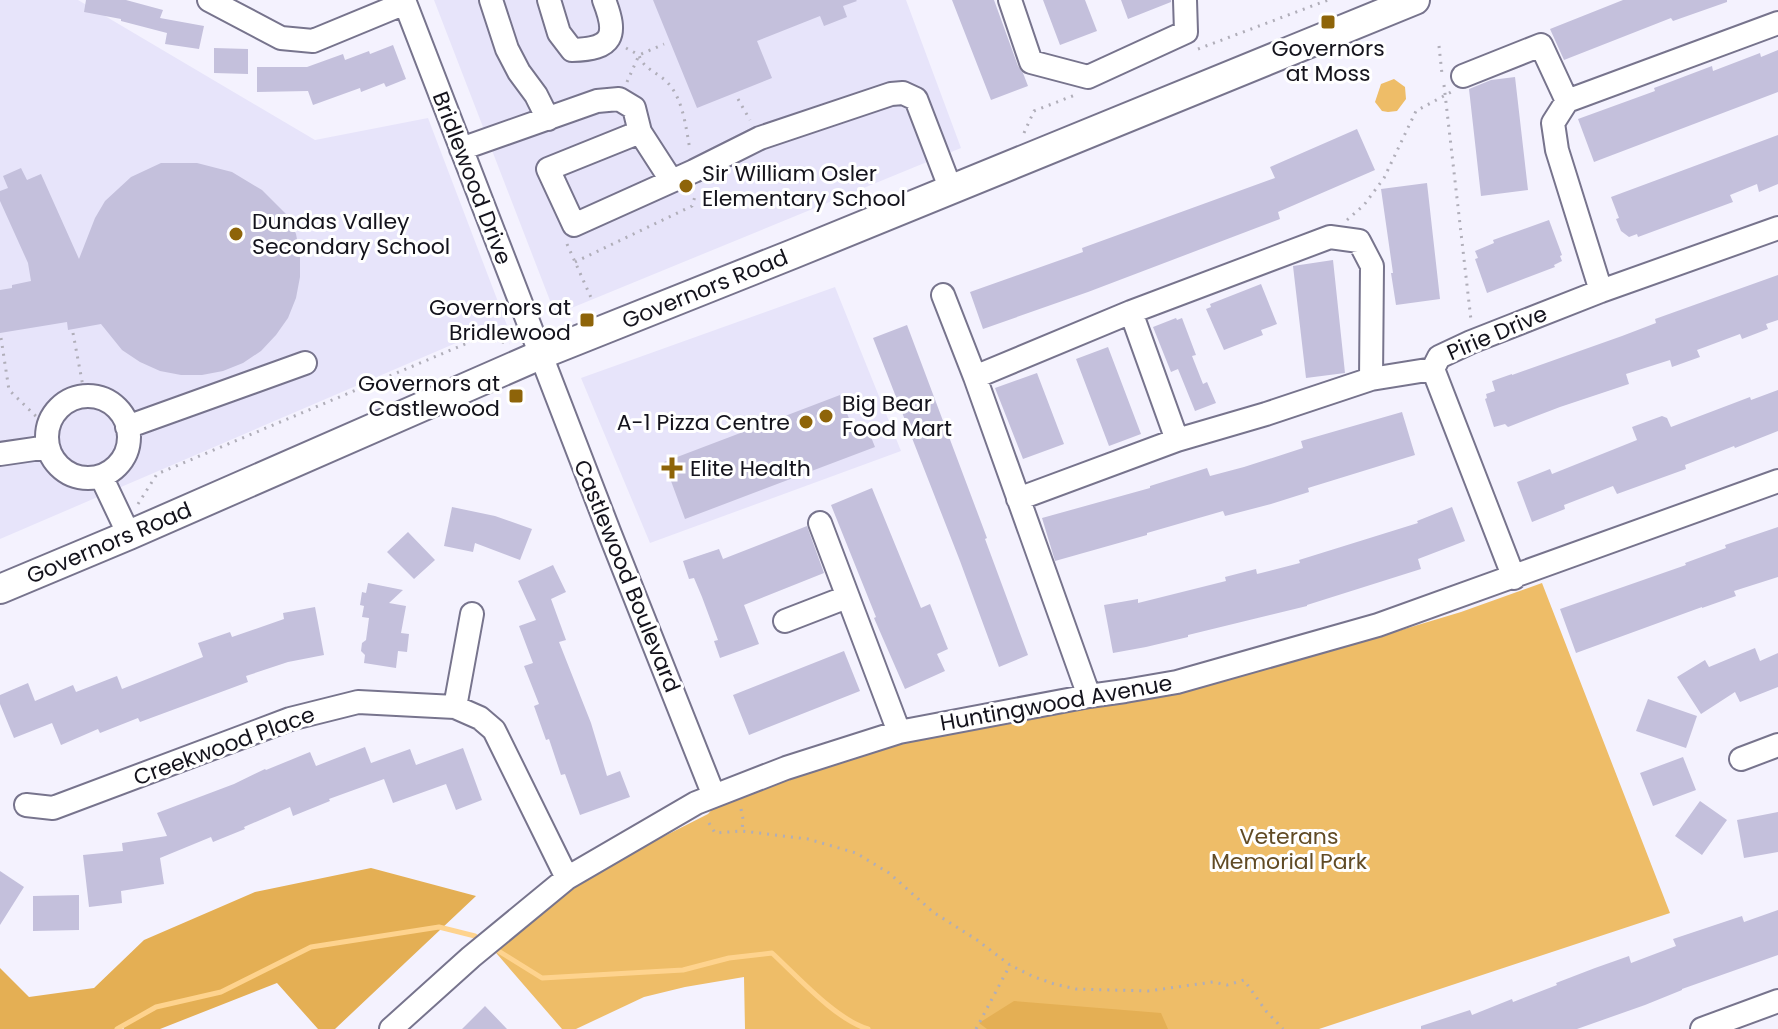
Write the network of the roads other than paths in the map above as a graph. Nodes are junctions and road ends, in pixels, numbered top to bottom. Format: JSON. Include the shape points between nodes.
{"nodes":[{"id":1,"x":209,"y":0,"type":"edge"},
{"id":2,"x":491,"y":0,"type":"edge"},
{"id":3,"x":549,"y":0,"type":"edge"},
{"id":4,"x":604,"y":0,"type":"edge"},
{"id":5,"x":1010,"y":0,"type":"edge"},
{"id":6,"x":1185,"y":0,"type":"edge"},
{"id":7,"x":404,"y":1,"type":"edge"},
{"id":8,"x":1402,"y":3,"type":"edge"},
{"id":9,"x":1778,"y":23,"type":"edge"},
{"id":10,"x":1463,"y":76,"type":"road end"},
{"id":11,"x":1567,"y":101,"type":"junction"},
{"id":12,"x":548,"y":119,"type":"junction"},
{"id":13,"x":640,"y":132,"type":"junction"},
{"id":14,"x":461,"y":149,"type":"junction"},
{"id":15,"x":671,"y":180,"type":"junction"},
{"id":16,"x":951,"y":190,"type":"junction"},
{"id":17,"x":1778,"y":228,"type":"edge"},
{"id":18,"x":1601,"y":291,"type":"junction"},
{"id":19,"x":943,"y":295,"type":"dead end"},
{"id":20,"x":1131,"y":312,"type":"junction"},
{"id":21,"x":529,"y":349,"type":"junction"},
{"id":22,"x":305,"y":363,"type":"dead end"},
{"id":23,"x":1433,"y":369,"type":"junction"},
{"id":24,"x":975,"y":377,"type":"junction"},
{"id":25,"x":1371,"y":379,"type":"junction"},
{"id":26,"x":127,"y":427,"type":"junction"},
{"id":27,"x":48,"y":437,"type":"junction"},
{"id":28,"x":1177,"y":440,"type":"junction"},
{"id":29,"x":0,"y":454,"type":"edge"},
{"id":30,"x":101,"y":476,"type":"junction"},
{"id":31,"x":1778,"y":481,"type":"edge"},
{"id":32,"x":1018,"y":499,"type":"junction"},
{"id":33,"x":820,"y":523,"type":"dead end"},
{"id":34,"x":129,"y":535,"type":"junction"},
{"id":35,"x":1514,"y":578,"type":"junction"},
{"id":36,"x":0,"y":589,"type":"edge"},
{"id":37,"x":847,"y":597,"type":"junction"},
{"id":38,"x":472,"y":614,"type":"dead end"},
{"id":39,"x":785,"y":621,"type":"dead end"},
{"id":40,"x":1089,"y":696,"type":"junction"},
{"id":41,"x":455,"y":707,"type":"junction"},
{"id":42,"x":899,"y":732,"type":"junction"},
{"id":43,"x":1778,"y":745,"type":"edge"},
{"id":44,"x":1741,"y":759,"type":"dead end"},
{"id":45,"x":714,"y":796,"type":"junction"},
{"id":46,"x":26,"y":805,"type":"dead end"},
{"id":47,"x":567,"y":878,"type":"junction"},
{"id":48,"x":1778,"y":1001,"type":"edge"},
{"id":49,"x":404,"y":1025,"type":"edge"},
{"id":50,"x":1702,"y":1029,"type":"edge"}],
"edges":[{"from":1,"to":7,"type":"street","via":[[281,38],[313,41]]},
{"from":2,"to":12,"type":"street","via":[[507,49]]},
{"from":3,"to":4,"type":"street","via":[[559,33],[572,50],[605,43],[612,32]]},
{"from":5,"to":6,"type":"street","via":[[1031,62],[1088,77],[1186,32]]},
{"from":7,"to":14,"type":"street","name":"Bridlewood Drive"},
{"from":8,"to":16,"type":"main road","name":"Governors Road"},
{"from":9,"to":11,"type":"street"},
{"from":10,"to":11,"type":"street","via":[[1541,45]]},
{"from":11,"to":18,"type":"street","via":[[1553,123],[1557,150]]},
{"from":12,"to":13,"type":"street","via":[[597,101],[619,99],[634,108]]},
{"from":12,"to":14,"type":"street"},
{"from":13,"to":15,"type":"street"},
{"from":13,"to":15,"type":"street","via":[[548,169],[574,225]]},
{"from":14,"to":21,"type":"street","name":"Bridlewood Drive"},
{"from":15,"to":16,"type":"street","via":[[760,138],[903,93],[916,99]]},
{"from":16,"to":21,"type":"main road","name":"Governors Road"},
{"from":17,"to":18,"type":"street","name":"Pirie Drive"},
{"from":18,"to":23,"type":"street","name":"Pirie Drive","via":[[1460,347],[1439,357]]},
{"from":19,"to":24,"type":"street"},
{"from":20,"to":24,"type":"street"},
{"from":20,"to":25,"type":"street","via":[[1330,237],[1359,241],[1372,266]]},
{"from":20,"to":28,"type":"street"},
{"from":21,"to":34,"type":"main road","name":"Governors Road"},
{"from":21,"to":45,"type":"street","name":"Castlewood Boulevard"},
{"from":22,"to":26,"type":"street"},
{"from":23,"to":25,"type":"street"},
{"from":23,"to":35,"type":"street","name":"Pirie Drive"},
{"from":24,"to":32,"type":"street"},
{"from":25,"to":28,"type":"street"},
{"from":26,"to":27,"type":"street","via":[[109,403],[85,397],[62,406],[53,416]]},
{"from":26,"to":30,"type":"street","via":[[122,459]]},
{"from":27,"to":29,"type":"street"},
{"from":27,"to":30,"type":"street","via":[[66,472]]},
{"from":28,"to":32,"type":"street"},
{"from":30,"to":34,"type":"street"},
{"from":31,"to":35,"type":"street","name":"Huntingwood Avenue"},
{"from":32,"to":40,"type":"street"},
{"from":33,"to":37,"type":"street"},
{"from":34,"to":36,"type":"main road","name":"Governors Road"},
{"from":35,"to":40,"type":"street","name":"Huntingwood Avenue","via":[[1378,625],[1177,682]]},
{"from":37,"to":39,"type":"street"},
{"from":37,"to":42,"type":"street"},
{"from":38,"to":41,"type":"street"},
{"from":40,"to":42,"type":"street","name":"Huntingwood Avenue"},
{"from":41,"to":46,"type":"street","name":"Creekwood Place","via":[[358,702],[290,719],[53,808]]},
{"from":41,"to":47,"type":"street","name":"Creekwood Place","via":[[494,730]]},
{"from":42,"to":45,"type":"street","name":"Huntingwood Avenue"},
{"from":43,"to":44,"type":"street"},
{"from":45,"to":47,"type":"street","name":"Huntingwood Avenue"},
{"from":47,"to":49,"type":"street","name":"Huntingwood Avenue","via":[[471,957]]},
{"from":48,"to":50,"type":"street"}]}
